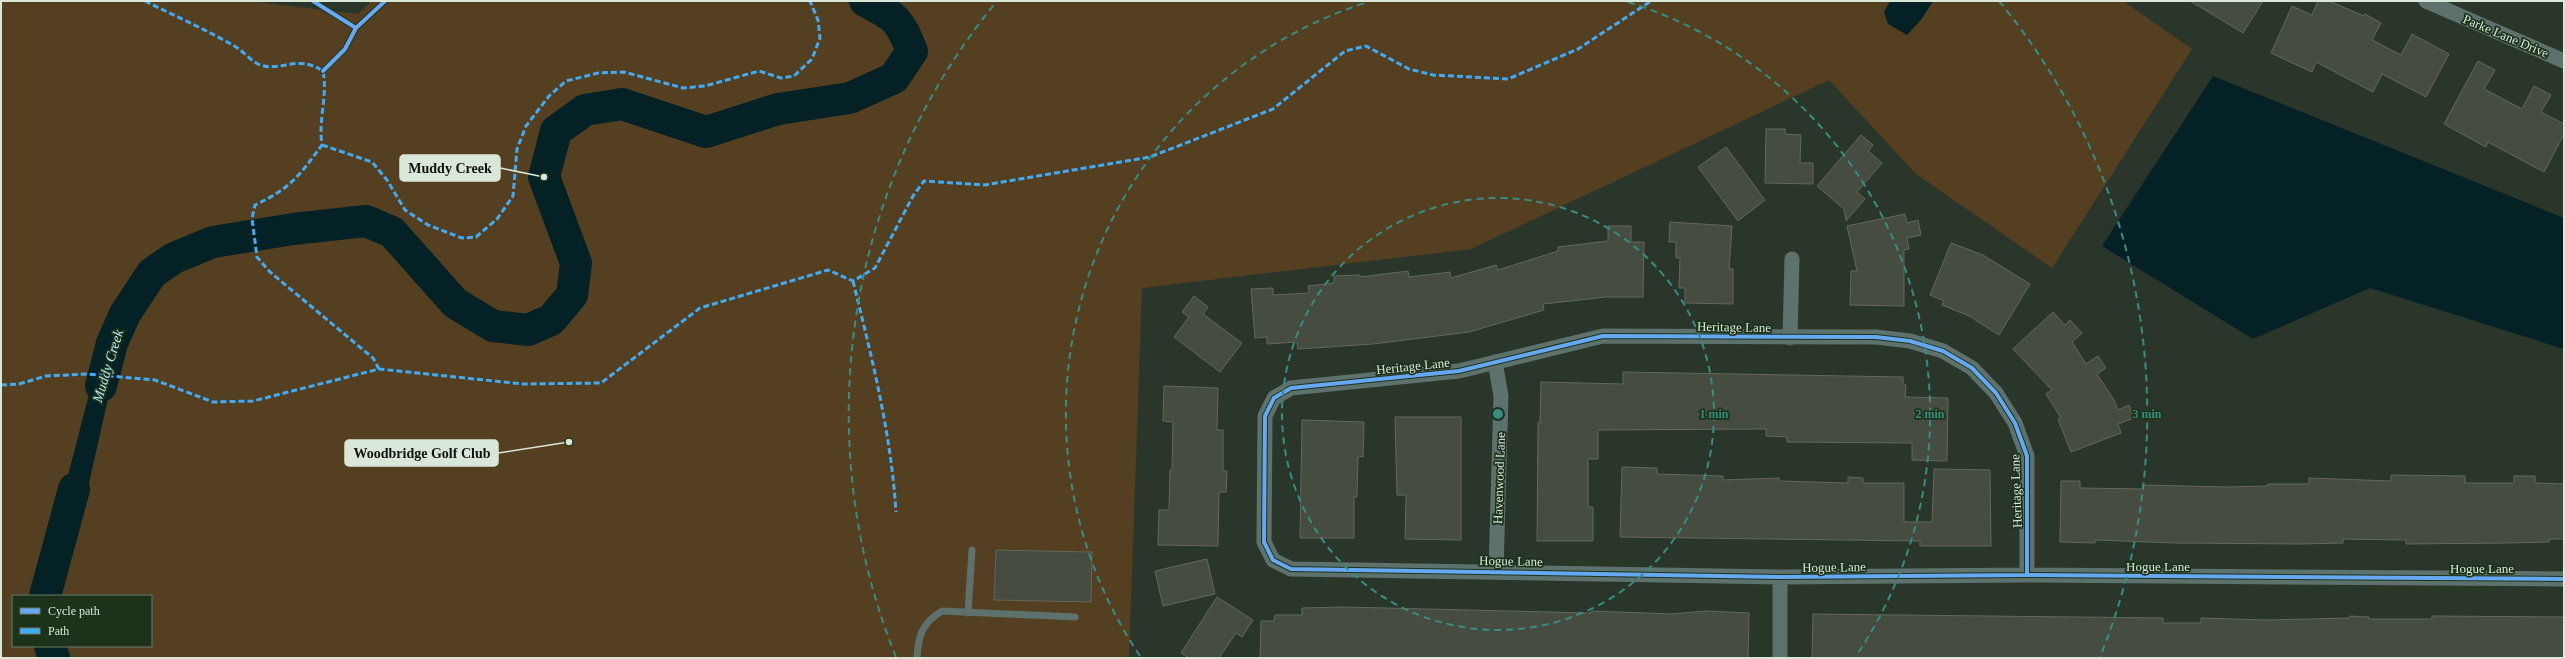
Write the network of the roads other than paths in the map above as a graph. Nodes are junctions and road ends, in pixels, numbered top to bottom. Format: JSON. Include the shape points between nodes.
{"nodes":[{"id":1,"x":2426,"y":1,"type":"edge"},
{"id":2,"x":2564,"y":61,"type":"edge"},
{"id":3,"x":1792,"y":259,"type":"dead end"},
{"id":4,"x":1790,"y":338,"type":"junction"},
{"id":5,"x":1496,"y":362,"type":"junction"},
{"id":6,"x":1274,"y":398,"type":"joint"},
{"id":7,"x":972,"y":550,"type":"dead end"},
{"id":8,"x":1496,"y":571,"type":"junction"},
{"id":9,"x":2027,"y":575,"type":"junction"},
{"id":10,"x":1780,"y":577,"type":"junction"},
{"id":11,"x":2564,"y":579,"type":"edge"},
{"id":12,"x":968,"y":612,"type":"junction"},
{"id":13,"x":1075,"y":617,"type":"dead end"},
{"id":14,"x":917,"y":658,"type":"edge"},
{"id":15,"x":1780,"y":658,"type":"edge"}],
"edges":[{"from":1,"to":2,"type":"street","name":"Parke Lane Drive"},
{"from":3,"to":4,"type":"street"},
{"from":4,"to":5,"type":"street","name":"Heritage Lane","via":[[1603,336]]},
{"from":4,"to":9,"type":"street","name":"Heritage Lane","via":[[1876,337],[1910,341],[1943,351],[1972,368],[1996,393],[2015,423],[2027,456]]},
{"from":5,"to":6,"type":"street","name":"Heritage Lane","via":[[1459,371],[1291,388]]},
{"from":5,"to":8,"type":"street","name":"Havenwood Lane","via":[[1501,396]]},
{"from":6,"to":8,"type":"street","name":"Hogue Lane","via":[[1265,416],[1264,524],[1264,542],[1273,560],[1281,566],[1300,570]]},
{"from":7,"to":12,"type":"lane"},
{"from":8,"to":10,"type":"street","name":"Hogue Lane"},
{"from":9,"to":10,"type":"street","name":"Hogue Lane"},
{"from":9,"to":11,"type":"street","name":"Hogue Lane"},
{"from":10,"to":15,"type":"street"},
{"from":12,"to":13,"type":"lane"},
{"from":12,"to":14,"type":"lane","via":[[942,611],[928,620],[918,641]]}]}
